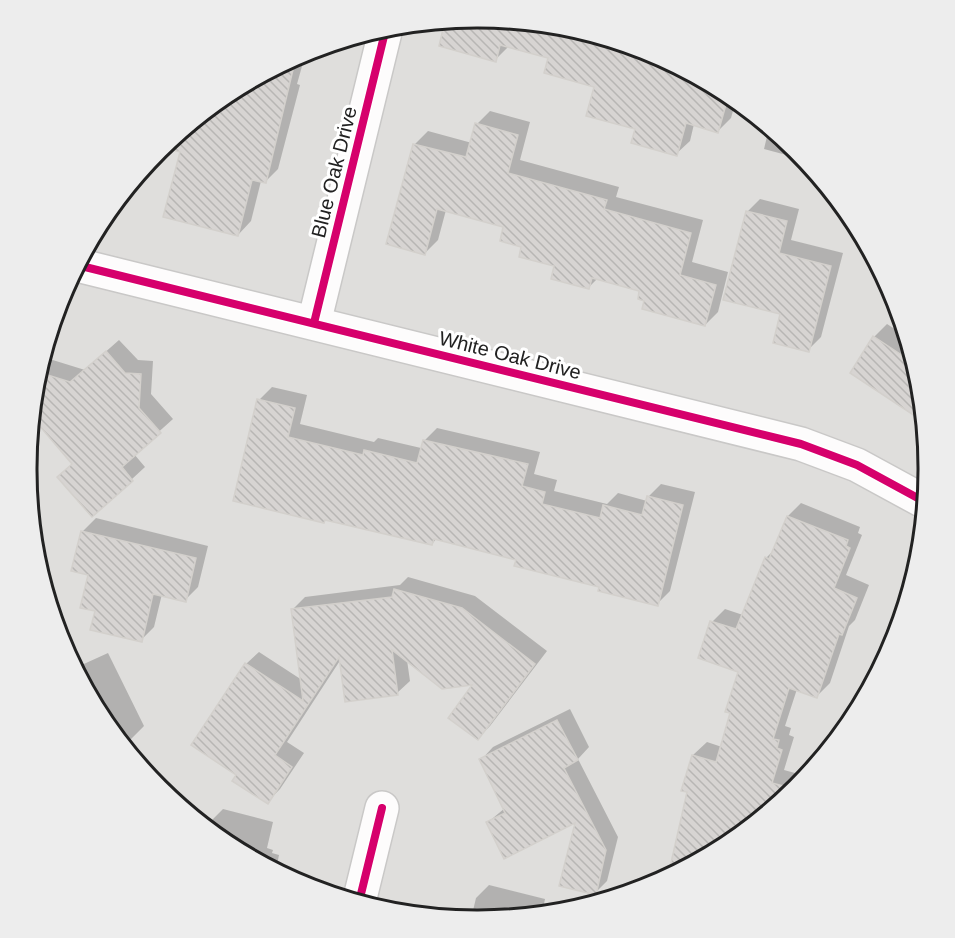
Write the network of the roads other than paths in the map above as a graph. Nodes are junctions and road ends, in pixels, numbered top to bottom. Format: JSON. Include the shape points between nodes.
{"nodes":[{"id":1,"x":383,"y":39,"type":"edge"},
{"id":2,"x":85,"y":268,"type":"edge"},
{"id":3,"x":314,"y":323,"type":"junction"},
{"id":4,"x":917,"y":498,"type":"edge"},
{"id":5,"x":382,"y":808,"type":"dead end"},
{"id":6,"x":360,"y":893,"type":"edge"}],
"edges":[{"from":1,"to":3,"type":"street","name":"Blue Oak Drive"},
{"from":2,"to":3,"type":"street","name":"White Oak Drive"},
{"from":3,"to":4,"type":"street","name":"White Oak Drive","via":[[801,444],[857,465]]},
{"from":5,"to":6,"type":"street"}]}
